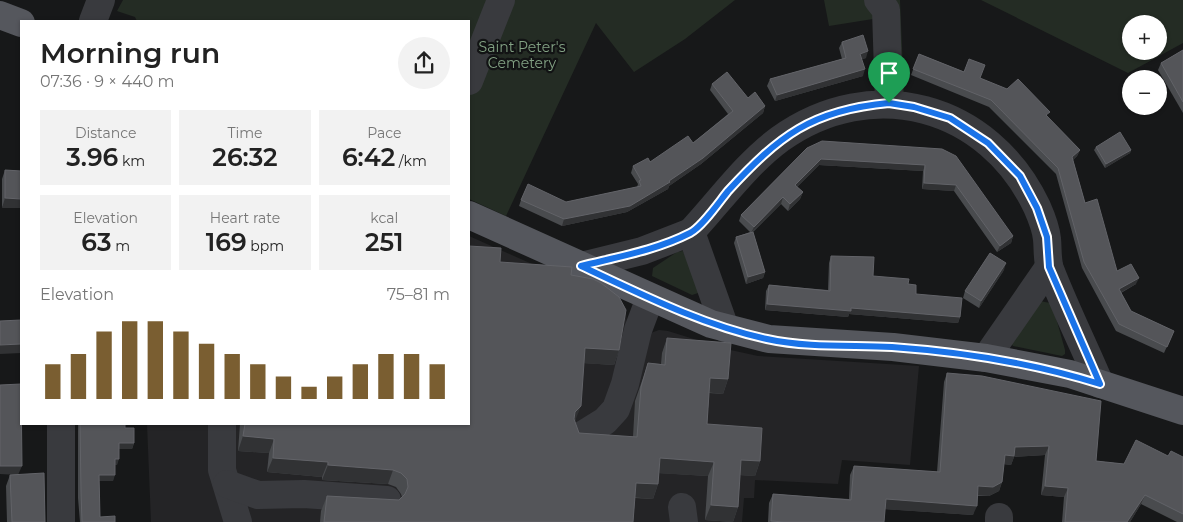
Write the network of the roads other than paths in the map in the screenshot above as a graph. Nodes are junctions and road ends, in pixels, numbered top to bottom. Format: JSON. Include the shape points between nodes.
{"nodes":[{"id":1,"x":101,"y":0,"type":"edge"},
{"id":2,"x":501,"y":0,"type":"edge"},
{"id":3,"x":878,"y":0,"type":"edge"},
{"id":4,"x":0,"y":15,"type":"edge"},
{"id":5,"x":93,"y":20,"type":"edge"},
{"id":6,"x":20,"y":22,"type":"edge"},
{"id":7,"x":470,"y":78,"type":"edge"},
{"id":8,"x":889,"y":103,"type":"junction"},
{"id":9,"x":470,"y":216,"type":"edge"},
{"id":10,"x":691,"y":232,"type":"junction"},
{"id":11,"x":581,"y":266,"type":"junction"},
{"id":12,"x":1049,"y":267,"type":"junction"},
{"id":13,"x":650,"y":298,"type":"junction"},
{"id":14,"x":725,"y":328,"type":"junction"},
{"id":15,"x":986,"y":358,"type":"junction"},
{"id":16,"x":1100,"y":384,"type":"junction"},
{"id":17,"x":1183,"y":411,"type":"edge"},
{"id":18,"x":60,"y":425,"type":"edge"},
{"id":19,"x":222,"y":425,"type":"edge"},
{"id":20,"x":584,"y":434,"type":"edge"},
{"id":21,"x":226,"y":484,"type":"junction"},
{"id":22,"x":387,"y":500,"type":"edge"},
{"id":23,"x":61,"y":522,"type":"edge"},
{"id":24,"x":238,"y":522,"type":"edge"}],
"edges":[{"from":1,"to":5,"type":"street"},
{"from":2,"to":7,"type":"street"},
{"from":3,"to":8,"type":"street","via":[[886,10]]},
{"from":4,"to":6,"type":"main road"},
{"from":8,"to":10,"type":"street","via":[[860,105],[818,118],[780,140],[753,164]]},
{"from":8,"to":12,"type":"street","via":[[950,118],[988,143],[1020,176],[1037,208],[1047,237]]},
{"from":9,"to":11,"type":"main road"},
{"from":10,"to":11,"type":"street","via":[[642,251]]},
{"from":10,"to":14,"type":"street"},
{"from":11,"to":13,"type":"main road"},
{"from":12,"to":15,"type":"street"},
{"from":12,"to":16,"type":"street"},
{"from":13,"to":14,"type":"main road"},
{"from":13,"to":20,"type":"street","via":[[616,409],[605,421]]},
{"from":14,"to":15,"type":"main road","via":[[769,339]]},
{"from":15,"to":16,"type":"main road","via":[[1070,374]]},
{"from":16,"to":17,"type":"main road"},
{"from":18,"to":23,"type":"street"},
{"from":19,"to":21,"type":"street","via":[[222,470]]},
{"from":21,"to":22,"type":"street","via":[[258,496],[304,494]]},
{"from":21,"to":24,"type":"street"}]}
